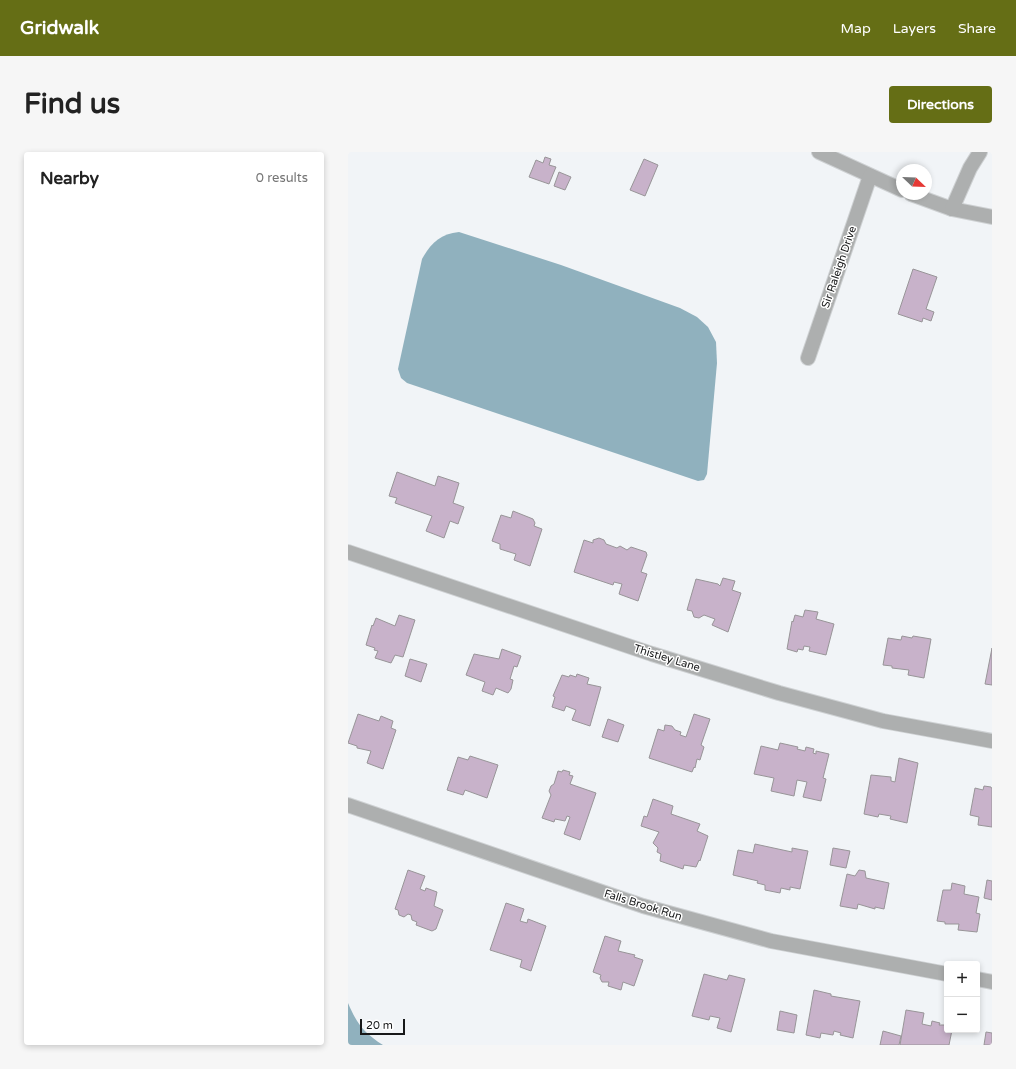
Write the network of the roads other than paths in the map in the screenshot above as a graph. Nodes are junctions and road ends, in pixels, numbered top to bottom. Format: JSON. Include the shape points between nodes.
{"nodes":[{"id":1,"x":819,"y":152,"type":"edge"},
{"id":2,"x":980,"y":152,"type":"edge"},
{"id":3,"x":870,"y":176,"type":"junction"},
{"id":4,"x":896,"y":187,"type":"edge"},
{"id":5,"x":927,"y":200,"type":"edge"},
{"id":6,"x":952,"y":209,"type":"junction"},
{"id":7,"x":992,"y":217,"type":"edge"},
{"id":8,"x":808,"y":358,"type":"dead end"},
{"id":9,"x":348,"y":552,"type":"edge"},
{"id":10,"x":992,"y":741,"type":"edge"},
{"id":11,"x":348,"y":805,"type":"edge"},
{"id":12,"x":944,"y":973,"type":"edge"},
{"id":13,"x":980,"y":980,"type":"edge"},
{"id":14,"x":992,"y":982,"type":"edge"}],
"edges":[{"from":1,"to":3,"type":"street"},
{"from":2,"to":6,"type":"street"},
{"from":3,"to":4,"type":"street"},
{"from":3,"to":8,"type":"street","name":"Sir Raleigh Drive"},
{"from":5,"to":6,"type":"street"},
{"from":6,"to":7,"type":"street"},
{"from":9,"to":10,"type":"street","name":"Thistley Lane","via":[[644,651],[779,693],[883,721]]},
{"from":11,"to":12,"type":"street","name":"Falls Brook Run","via":[[643,906],[771,941]]},
{"from":13,"to":14,"type":"street"}]}
